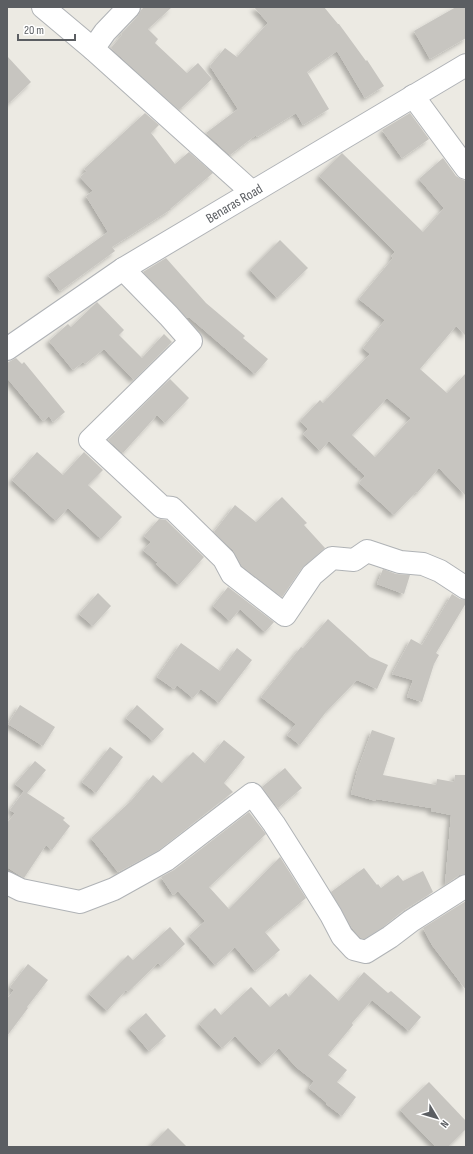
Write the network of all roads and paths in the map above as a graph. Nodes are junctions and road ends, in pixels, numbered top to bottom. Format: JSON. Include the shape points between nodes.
{"nodes":[{"id":1,"x":43,"y":7,"type":"edge"},
{"id":2,"x":129,"y":7,"type":"edge"},
{"id":3,"x":93,"y":49,"type":"junction"},
{"id":4,"x":466,"y":65,"type":"edge"},
{"id":5,"x":413,"y":96,"type":"junction"},
{"id":6,"x":466,"y":168,"type":"edge"},
{"id":7,"x":252,"y":192,"type":"junction"},
{"id":8,"x":123,"y":269,"type":"junction"},
{"id":9,"x":7,"y":349,"type":"edge"},
{"id":10,"x":466,"y":588,"type":"edge"},
{"id":11,"x":7,"y":883,"type":"edge"},
{"id":12,"x":466,"y":886,"type":"edge"}],
"edges":[{"from":1,"to":3,"type":"street"},
{"from":2,"to":3,"type":"street"},
{"from":3,"to":7,"type":"street"},
{"from":4,"to":5,"type":"street","name":"Benaras Road"},
{"from":5,"to":6,"type":"street"},
{"from":5,"to":7,"type":"street","name":"Benaras Road"},
{"from":7,"to":8,"type":"street","name":"Benaras Road"},
{"from":8,"to":9,"type":"street","name":"Benaras Road"},
{"from":8,"to":10,"type":"street","via":[[191,341],[90,440],[162,507],[172,508],[224,559],[232,574],[285,615],[312,575],[332,558],[354,560],[366,550],[400,562],[423,564],[440,571]]},
{"from":11,"to":12,"type":"street","via":[[22,890],[80,902],[114,889],[166,860],[252,794],[300,865],[342,936],[354,949],[366,952]]}]}
